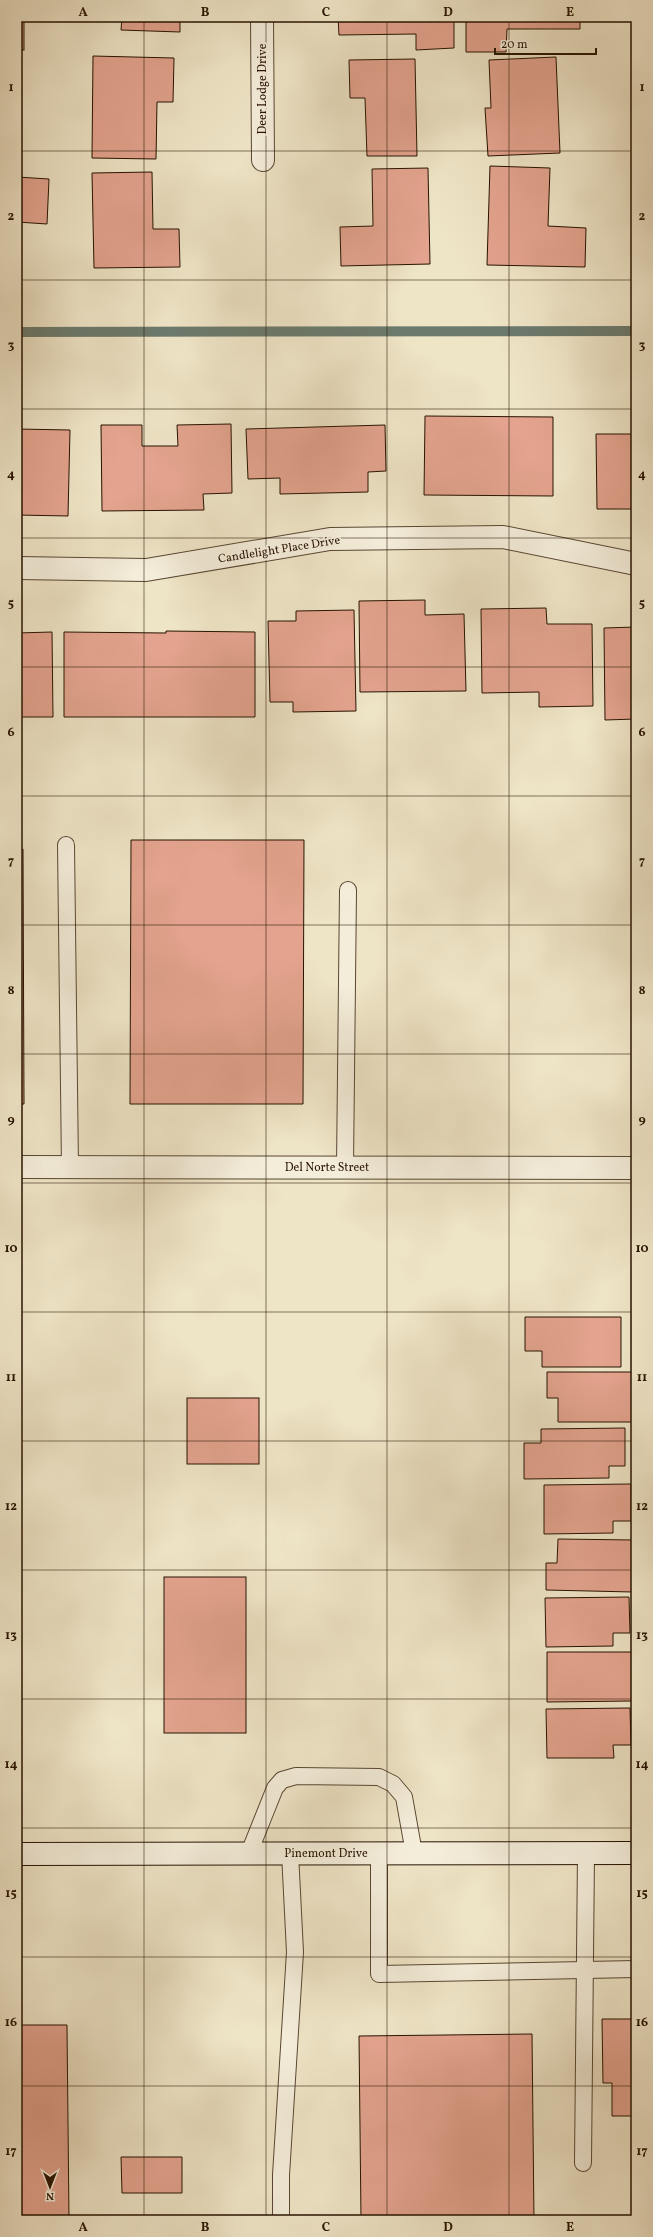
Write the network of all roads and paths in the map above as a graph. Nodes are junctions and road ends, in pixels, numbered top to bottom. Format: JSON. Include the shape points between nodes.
{"nodes":[{"id":1,"x":262,"y":17,"type":"edge"},
{"id":2,"x":263,"y":160,"type":"dead end"},
{"id":3,"x":636,"y":564,"type":"edge"},
{"id":4,"x":17,"y":568,"type":"edge"},
{"id":5,"x":66,"y":845,"type":"dead end"},
{"id":6,"x":348,"y":890,"type":"dead end"},
{"id":7,"x":17,"y":1167,"type":"edge"},
{"id":8,"x":70,"y":1167,"type":"junction"},
{"id":9,"x":345,"y":1168,"type":"junction"},
{"id":10,"x":636,"y":1168,"type":"edge"},
{"id":11,"x":249,"y":1853,"type":"junction"},
{"id":12,"x":290,"y":1853,"type":"junction"},
{"id":13,"x":379,"y":1853,"type":"junction"},
{"id":14,"x":414,"y":1853,"type":"junction"},
{"id":15,"x":586,"y":1853,"type":"junction"},
{"id":16,"x":636,"y":1853,"type":"edge"},
{"id":17,"x":17,"y":1854,"type":"edge"},
{"id":18,"x":636,"y":1969,"type":"edge"},
{"id":19,"x":585,"y":1970,"type":"junction"},
{"id":20,"x":583,"y":2163,"type":"dead end"},
{"id":21,"x":281,"y":2220,"type":"edge"}],
"edges":[{"from":1,"to":2,"type":"street","name":"Deer Lodge Drive"},
{"from":3,"to":4,"type":"street","name":"Candlelight Place Drive","via":[[503,537],[330,539],[146,570]]},
{"from":5,"to":8,"type":"lane"},
{"from":6,"to":9,"type":"lane"},
{"from":7,"to":8,"type":"street","name":"Del Norte Street"},
{"from":8,"to":9,"type":"street","name":"Del Norte Street"},
{"from":9,"to":10,"type":"street","name":"Del Norte Street"},
{"from":11,"to":12,"type":"street","name":"Pinemont Drive"},
{"from":11,"to":14,"type":"lane","via":[[275,1788],[282,1780],[296,1776],[379,1777],[393,1784],[404,1797]]},
{"from":11,"to":17,"type":"street","name":"Pinemont Drive"},
{"from":12,"to":13,"type":"street","name":"Pinemont Drive"},
{"from":12,"to":21,"type":"lane","via":[[295,1952],[281,2175]]},
{"from":13,"to":14,"type":"street","name":"Pinemont Drive"},
{"from":13,"to":19,"type":"lane","via":[[379,1974]]},
{"from":14,"to":15,"type":"street","name":"Pinemont Drive"},
{"from":15,"to":16,"type":"street","name":"Pinemont Drive"},
{"from":15,"to":19,"type":"lane"},
{"from":18,"to":19,"type":"lane"},
{"from":19,"to":20,"type":"lane"}]}
